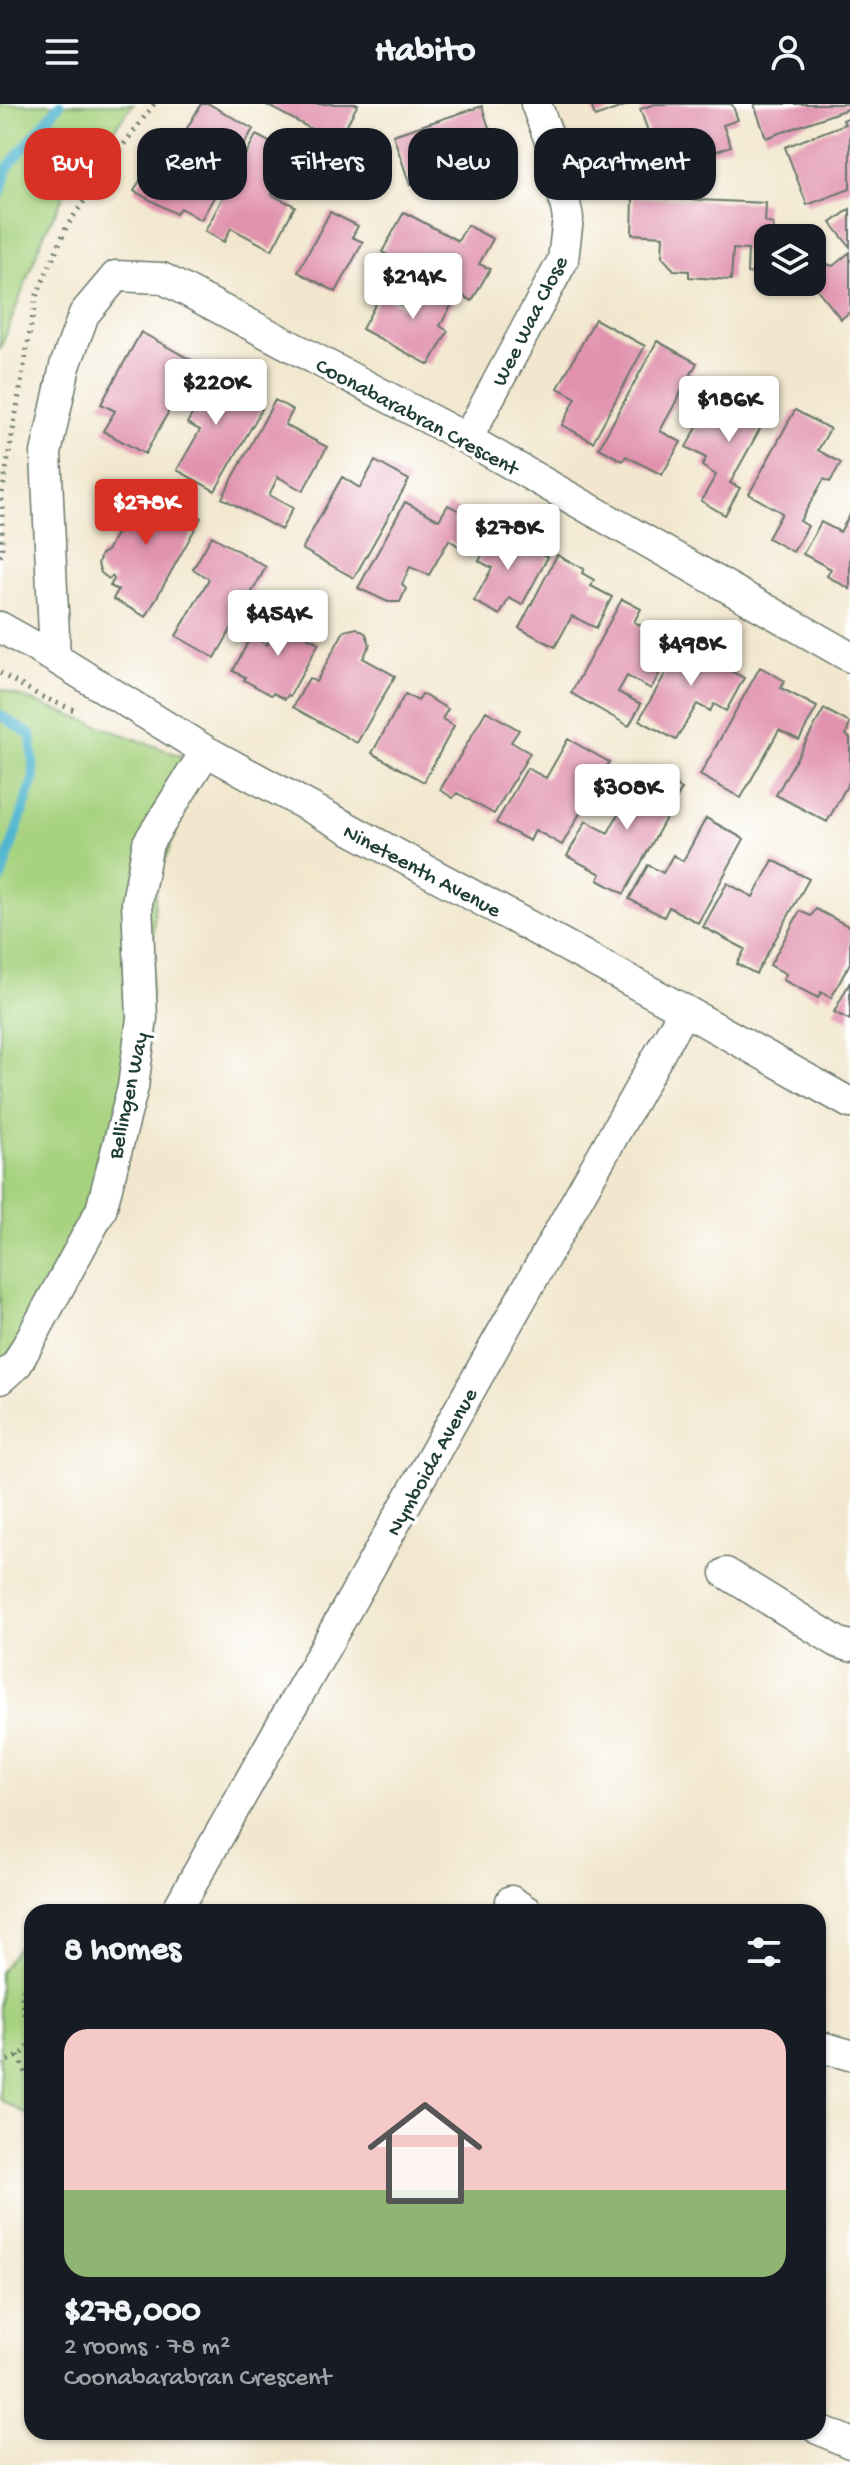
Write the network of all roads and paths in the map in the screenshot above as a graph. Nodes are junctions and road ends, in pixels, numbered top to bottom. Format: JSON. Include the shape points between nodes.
{"nodes":[{"id":1,"x":536,"y":104,"type":"edge"},
{"id":2,"x":467,"y":439,"type":"junction"},
{"id":3,"x":0,"y":627,"type":"edge"},
{"id":4,"x":850,"y":657,"type":"edge"},
{"id":5,"x":55,"y":658,"type":"junction"},
{"id":6,"x":206,"y":751,"type":"junction"},
{"id":7,"x":684,"y":1010,"type":"junction"},
{"id":8,"x":850,"y":1103,"type":"edge"},
{"id":9,"x":0,"y":1379,"type":"edge"},
{"id":10,"x":726,"y":1573,"type":"dead end"},
{"id":11,"x":850,"y":1646,"type":"edge"},
{"id":12,"x":181,"y":1904,"type":"edge"},
{"id":13,"x":24,"y":1990,"type":"edge"},
{"id":14,"x":24,"y":2012,"type":"edge"},
{"id":15,"x":826,"y":2048,"type":"edge"},
{"id":16,"x":24,"y":2052,"type":"edge"},
{"id":17,"x":850,"y":2055,"type":"edge"},
{"id":18,"x":18,"y":2056,"type":"junction"},
{"id":19,"x":0,"y":2062,"type":"edge"},
{"id":20,"x":24,"y":2070,"type":"edge"},
{"id":21,"x":826,"y":2432,"type":"edge"},
{"id":22,"x":850,"y":2443,"type":"edge"}],
"edges":[{"from":1,"to":2,"type":"street","name":"Wee Waa Close","via":[[555,154],[568,218],[563,260]]},
{"from":2,"to":4,"type":"street","name":"Coonabarabran Crescent"},
{"from":2,"to":5,"type":"street","name":"Coonabarabran Crescent","via":[[162,278],[116,276],[84,314],[65,366],[46,453]]},
{"from":3,"to":5,"type":"street","name":"Nineteenth Avenue"},
{"from":5,"to":6,"type":"street","name":"Nineteenth Avenue"},
{"from":6,"to":7,"type":"street","name":"Nineteenth Avenue"},
{"from":6,"to":9,"type":"street","name":"Bellingen Way","via":[[148,843],[137,902],[142,1018],[133,1087],[101,1210],[17,1364]]},
{"from":7,"to":8,"type":"street","name":"Nineteenth Avenue"},
{"from":7,"to":12,"type":"street","name":"Nymboida Avenue"},
{"from":10,"to":11,"type":"street"},
{"from":13,"to":14,"type":"path"},
{"from":15,"to":17,"type":"street"},
{"from":16,"to":18,"type":"path"},
{"from":18,"to":19,"type":"path"},
{"from":18,"to":20,"type":"path"},
{"from":21,"to":22,"type":"street"}]}
